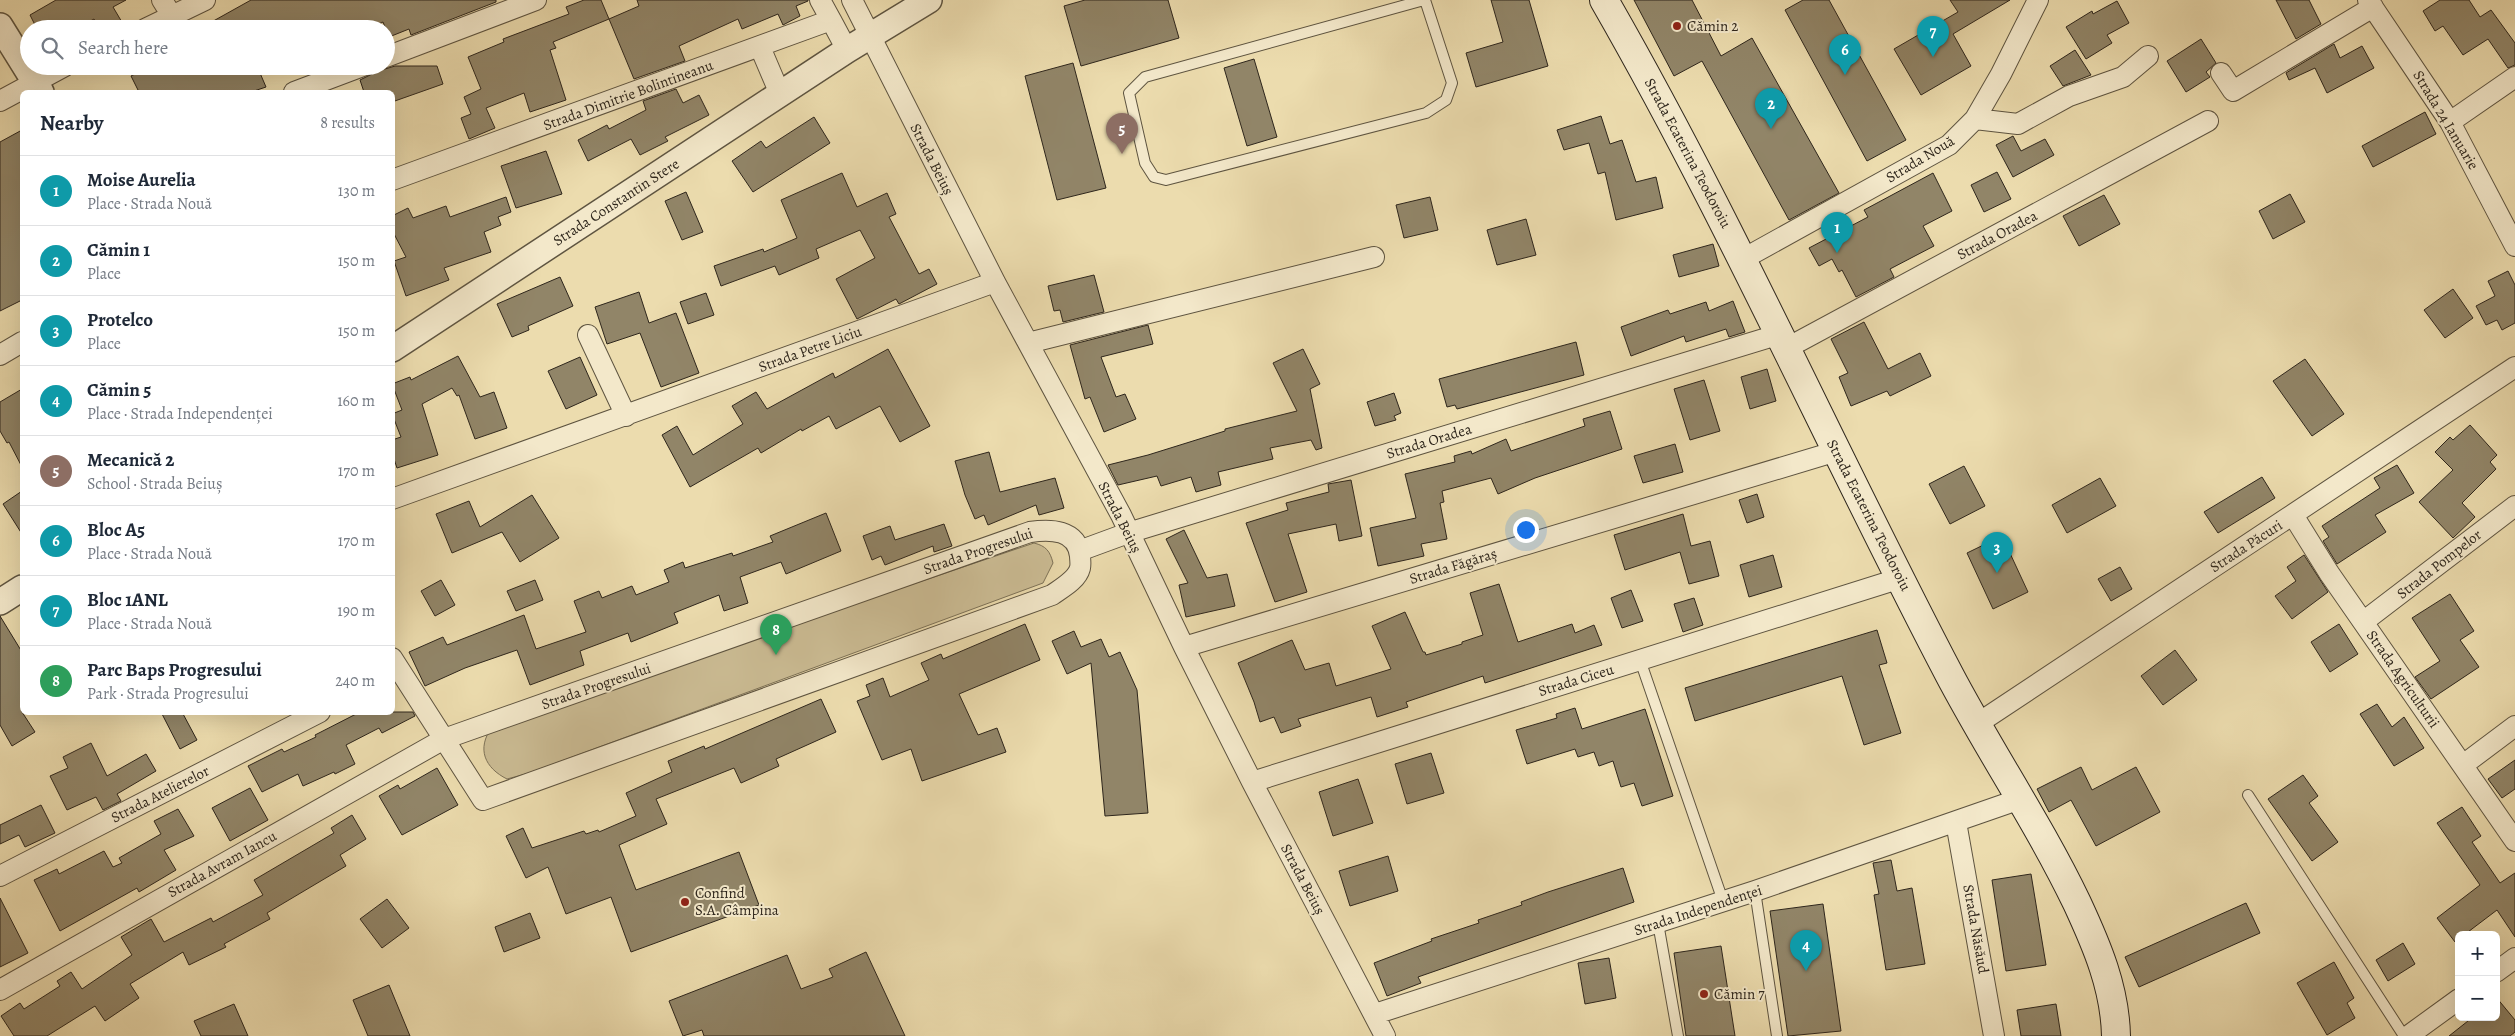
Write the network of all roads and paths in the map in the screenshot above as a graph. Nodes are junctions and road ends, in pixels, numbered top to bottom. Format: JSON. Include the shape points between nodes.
{"nodes":[{"id":1,"x":205,"y":0,"type":"edge"},
{"id":2,"x":536,"y":0,"type":"edge"},
{"id":3,"x":820,"y":0,"type":"edge"},
{"id":4,"x":852,"y":0,"type":"edge"},
{"id":5,"x":930,"y":0,"type":"edge"},
{"id":6,"x":1424,"y":0,"type":"edge"},
{"id":7,"x":1604,"y":0,"type":"edge"},
{"id":8,"x":2038,"y":0,"type":"edge"},
{"id":9,"x":2371,"y":3,"type":"edge"},
{"id":10,"x":167,"y":8,"type":"edge"},
{"id":11,"x":154,"y":20,"type":"edge"},
{"id":12,"x":830,"y":20,"type":"junction"},
{"id":13,"x":0,"y":26,"type":"edge"},
{"id":14,"x":870,"y":36,"type":"junction"},
{"id":15,"x":760,"y":47,"type":"junction"},
{"id":16,"x":843,"y":53,"type":"junction"},
{"id":17,"x":395,"y":54,"type":"edge"},
{"id":18,"x":2148,"y":56,"type":"dead end"},
{"id":19,"x":20,"y":59,"type":"edge"},
{"id":20,"x":2221,"y":73,"type":"dead end"},
{"id":21,"x":30,"y":75,"type":"edge"},
{"id":22,"x":53,"y":75,"type":"edge"},
{"id":23,"x":338,"y":75,"type":"edge"},
{"id":24,"x":2515,"y":77,"type":"edge"},
{"id":25,"x":37,"y":87,"type":"edge"},
{"id":26,"x":299,"y":90,"type":"edge"},
{"id":27,"x":20,"y":93,"type":"edge"},
{"id":28,"x":780,"y":94,"type":"junction"},
{"id":29,"x":0,"y":101,"type":"edge"},
{"id":30,"x":1975,"y":119,"type":"junction"},
{"id":31,"x":2208,"y":121,"type":"dead end"},
{"id":32,"x":2450,"y":122,"type":"junction"},
{"id":33,"x":395,"y":179,"type":"edge"},
{"id":34,"x":2515,"y":246,"type":"edge"},
{"id":35,"x":1374,"y":257,"type":"dead end"},
{"id":36,"x":1743,"y":259,"type":"junction"},
{"id":37,"x":995,"y":282,"type":"junction"},
{"id":38,"x":588,"y":335,"type":"dead end"},
{"id":39,"x":1783,"y":341,"type":"junction"},
{"id":40,"x":20,"y":343,"type":"edge"},
{"id":41,"x":1028,"y":343,"type":"junction"},
{"id":42,"x":395,"y":347,"type":"edge"},
{"id":43,"x":0,"y":355,"type":"edge"},
{"id":44,"x":2515,"y":367,"type":"edge"},
{"id":45,"x":626,"y":416,"type":"junction"},
{"id":46,"x":1837,"y":451,"type":"junction"},
{"id":47,"x":395,"y":498,"type":"edge"},
{"id":48,"x":2515,"y":506,"type":"edge"},
{"id":49,"x":2293,"y":516,"type":"junction"},
{"id":50,"x":1128,"y":533,"type":"junction"},
{"id":51,"x":1079,"y":551,"type":"junction"},
{"id":52,"x":1901,"y":578,"type":"junction"},
{"id":53,"x":20,"y":589,"type":"edge"},
{"id":54,"x":0,"y":602,"type":"edge"},
{"id":55,"x":2363,"y":622,"type":"junction"},
{"id":56,"x":1184,"y":647,"type":"junction"},
{"id":57,"x":1640,"y":660,"type":"junction"},
{"id":58,"x":395,"y":669,"type":"edge"},
{"id":59,"x":314,"y":715,"type":"edge"},
{"id":60,"x":1978,"y":724,"type":"junction"},
{"id":61,"x":2515,"y":726,"type":"edge"},
{"id":62,"x":444,"y":739,"type":"junction"},
{"id":63,"x":2463,"y":765,"type":"junction"},
{"id":64,"x":1252,"y":782,"type":"junction"},
{"id":65,"x":2248,"y":795,"type":"dead end"},
{"id":66,"x":2020,"y":799,"type":"junction"},
{"id":67,"x":1956,"y":822,"type":"junction"},
{"id":68,"x":2515,"y":840,"type":"edge"},
{"id":69,"x":0,"y":876,"type":"edge"},
{"id":70,"x":1755,"y":891,"type":"junction"},
{"id":71,"x":1723,"y":901,"type":"junction"},
{"id":72,"x":1658,"y":923,"type":"junction"},
{"id":73,"x":2515,"y":958,"type":"edge"},
{"id":74,"x":2500,"y":969,"type":"edge"},
{"id":75,"x":0,"y":990,"type":"edge"},
{"id":76,"x":2455,"y":1002,"type":"edge"},
{"id":77,"x":1375,"y":1014,"type":"junction"},
{"id":78,"x":2119,"y":1028,"type":"edge"},
{"id":79,"x":1386,"y":1036,"type":"edge"},
{"id":80,"x":1678,"y":1036,"type":"edge"},
{"id":81,"x":1778,"y":1036,"type":"edge"},
{"id":82,"x":1994,"y":1036,"type":"edge"},
{"id":83,"x":2406,"y":1036,"type":"edge"}],
"edges":[{"from":1,"to":10,"type":"street"},
{"from":2,"to":17,"type":"street"},
{"from":3,"to":12,"type":"street"},
{"from":4,"to":14,"type":"street","name":"Strada Beiuș"},
{"from":5,"to":14,"type":"street","name":"Strada Constantin Stere"},
{"from":6,"to":6,"type":"lane","via":[[1452,83],[1446,100],[1426,113],[1166,180],[1154,177],[1146,163],[1129,93],[1145,77]]},
{"from":7,"to":36,"type":"main road","name":"Strada Ecaterina Teodoroiu"},
{"from":8,"to":30,"type":"street","name":"Strada Nouă"},
{"from":9,"to":20,"type":"street","via":[[2233,91]]},
{"from":9,"to":32,"type":"street","name":"Strada 24 Ianuarie"},
{"from":10,"to":11,"type":"street"},
{"from":12,"to":15,"type":"street","name":"Strada Dimitrie Bolintineanu"},
{"from":12,"to":16,"type":"street"},
{"from":13,"to":19,"type":"street"},
{"from":14,"to":16,"type":"street","name":"Strada Constantin Stere"},
{"from":14,"to":37,"type":"street","name":"Strada Beiuș"},
{"from":15,"to":28,"type":"street"},
{"from":15,"to":33,"type":"street","name":"Strada Dimitrie Bolintineanu"},
{"from":16,"to":28,"type":"street","name":"Strada Constantin Stere"},
{"from":18,"to":30,"type":"street","via":[[2123,77],[2069,96],[2018,124]]},
{"from":21,"to":25,"type":"street"},
{"from":22,"to":25,"type":"street"},
{"from":23,"to":26,"type":"street"},
{"from":24,"to":32,"type":"street"},
{"from":27,"to":29,"type":"street"},
{"from":28,"to":42,"type":"street","name":"Strada Constantin Stere"},
{"from":30,"to":36,"type":"street","name":"Strada Nouă","via":[[1950,145]]},
{"from":31,"to":39,"type":"street","name":"Strada Oradea"},
{"from":32,"to":34,"type":"street","name":"Strada 24 Ianuarie"},
{"from":35,"to":41,"type":"street"},
{"from":36,"to":39,"type":"main road","name":"Strada Ecaterina Teodoroiu"},
{"from":37,"to":41,"type":"street","name":"Strada Beiuș"},
{"from":37,"to":45,"type":"street","name":"Strada Petre Liciu"},
{"from":38,"to":45,"type":"street"},
{"from":39,"to":46,"type":"main road","name":"Strada Ecaterina Teodoroiu"},
{"from":39,"to":50,"type":"street","name":"Strada Oradea"},
{"from":40,"to":43,"type":"street"},
{"from":41,"to":50,"type":"street","name":"Strada Beiuș"},
{"from":44,"to":49,"type":"street","name":"Strada Păcuri"},
{"from":45,"to":47,"type":"street","name":"Strada Petre Liciu"},
{"from":46,"to":52,"type":"main road","name":"Strada Ecaterina Teodoroiu"},
{"from":46,"to":56,"type":"street","name":"Strada Făgăraș"},
{"from":48,"to":55,"type":"street","name":"Strada Pompelor"},
{"from":49,"to":55,"type":"street","name":"Strada Agriculturii"},
{"from":49,"to":60,"type":"street","name":"Strada Păcuri"},
{"from":50,"to":51,"type":"street","name":"Strada Oradea"},
{"from":50,"to":56,"type":"street","name":"Strada Beiuș"},
{"from":51,"to":62,"type":"street","name":"Strada Progresului","via":[[1072,539],[1062,532],[1047,529],[1030,532]]},
{"from":51,"to":62,"type":"street","via":[[1081,567],[1071,582],[1052,594],[483,800]]},
{"from":52,"to":57,"type":"street","name":"Strada Ciceu"},
{"from":52,"to":60,"type":"main road","name":"Strada Ecaterina Teodoroiu"},
{"from":53,"to":54,"type":"street"},
{"from":55,"to":63,"type":"street","name":"Strada Agriculturii"},
{"from":56,"to":64,"type":"street","name":"Strada Beiuș"},
{"from":57,"to":64,"type":"street","name":"Strada Ciceu"},
{"from":57,"to":71,"type":"lane"},
{"from":58,"to":62,"type":"street"},
{"from":59,"to":69,"type":"street","name":"Strada Atelierelor"},
{"from":60,"to":66,"type":"main road","name":"Strada Ecaterina Teodoroiu"},
{"from":61,"to":63,"type":"street"},
{"from":62,"to":75,"type":"street","name":"Strada Avram Iancu"},
{"from":63,"to":68,"type":"street","name":"Strada Agriculturii"},
{"from":64,"to":77,"type":"street","name":"Strada Beiuș"},
{"from":65,"to":83,"type":"lane"},
{"from":66,"to":67,"type":"street","name":"Strada Independenței"},
{"from":66,"to":78,"type":"main road","name":"Strada Ecaterina Teodoroiu","via":[[2057,861],[2096,944]]},
{"from":67,"to":70,"type":"street","name":"Strada Independenței"},
{"from":67,"to":82,"type":"street","name":"Strada Năsăud"},
{"from":70,"to":71,"type":"street","name":"Strada Independenței"},
{"from":70,"to":81,"type":"lane"},
{"from":71,"to":72,"type":"street","name":"Strada Independenței"},
{"from":72,"to":77,"type":"street","name":"Strada Independenței"},
{"from":72,"to":80,"type":"lane"},
{"from":73,"to":74,"type":"street"},
{"from":76,"to":83,"type":"street"},
{"from":77,"to":79,"type":"street","name":"Strada Beiuș"}]}
